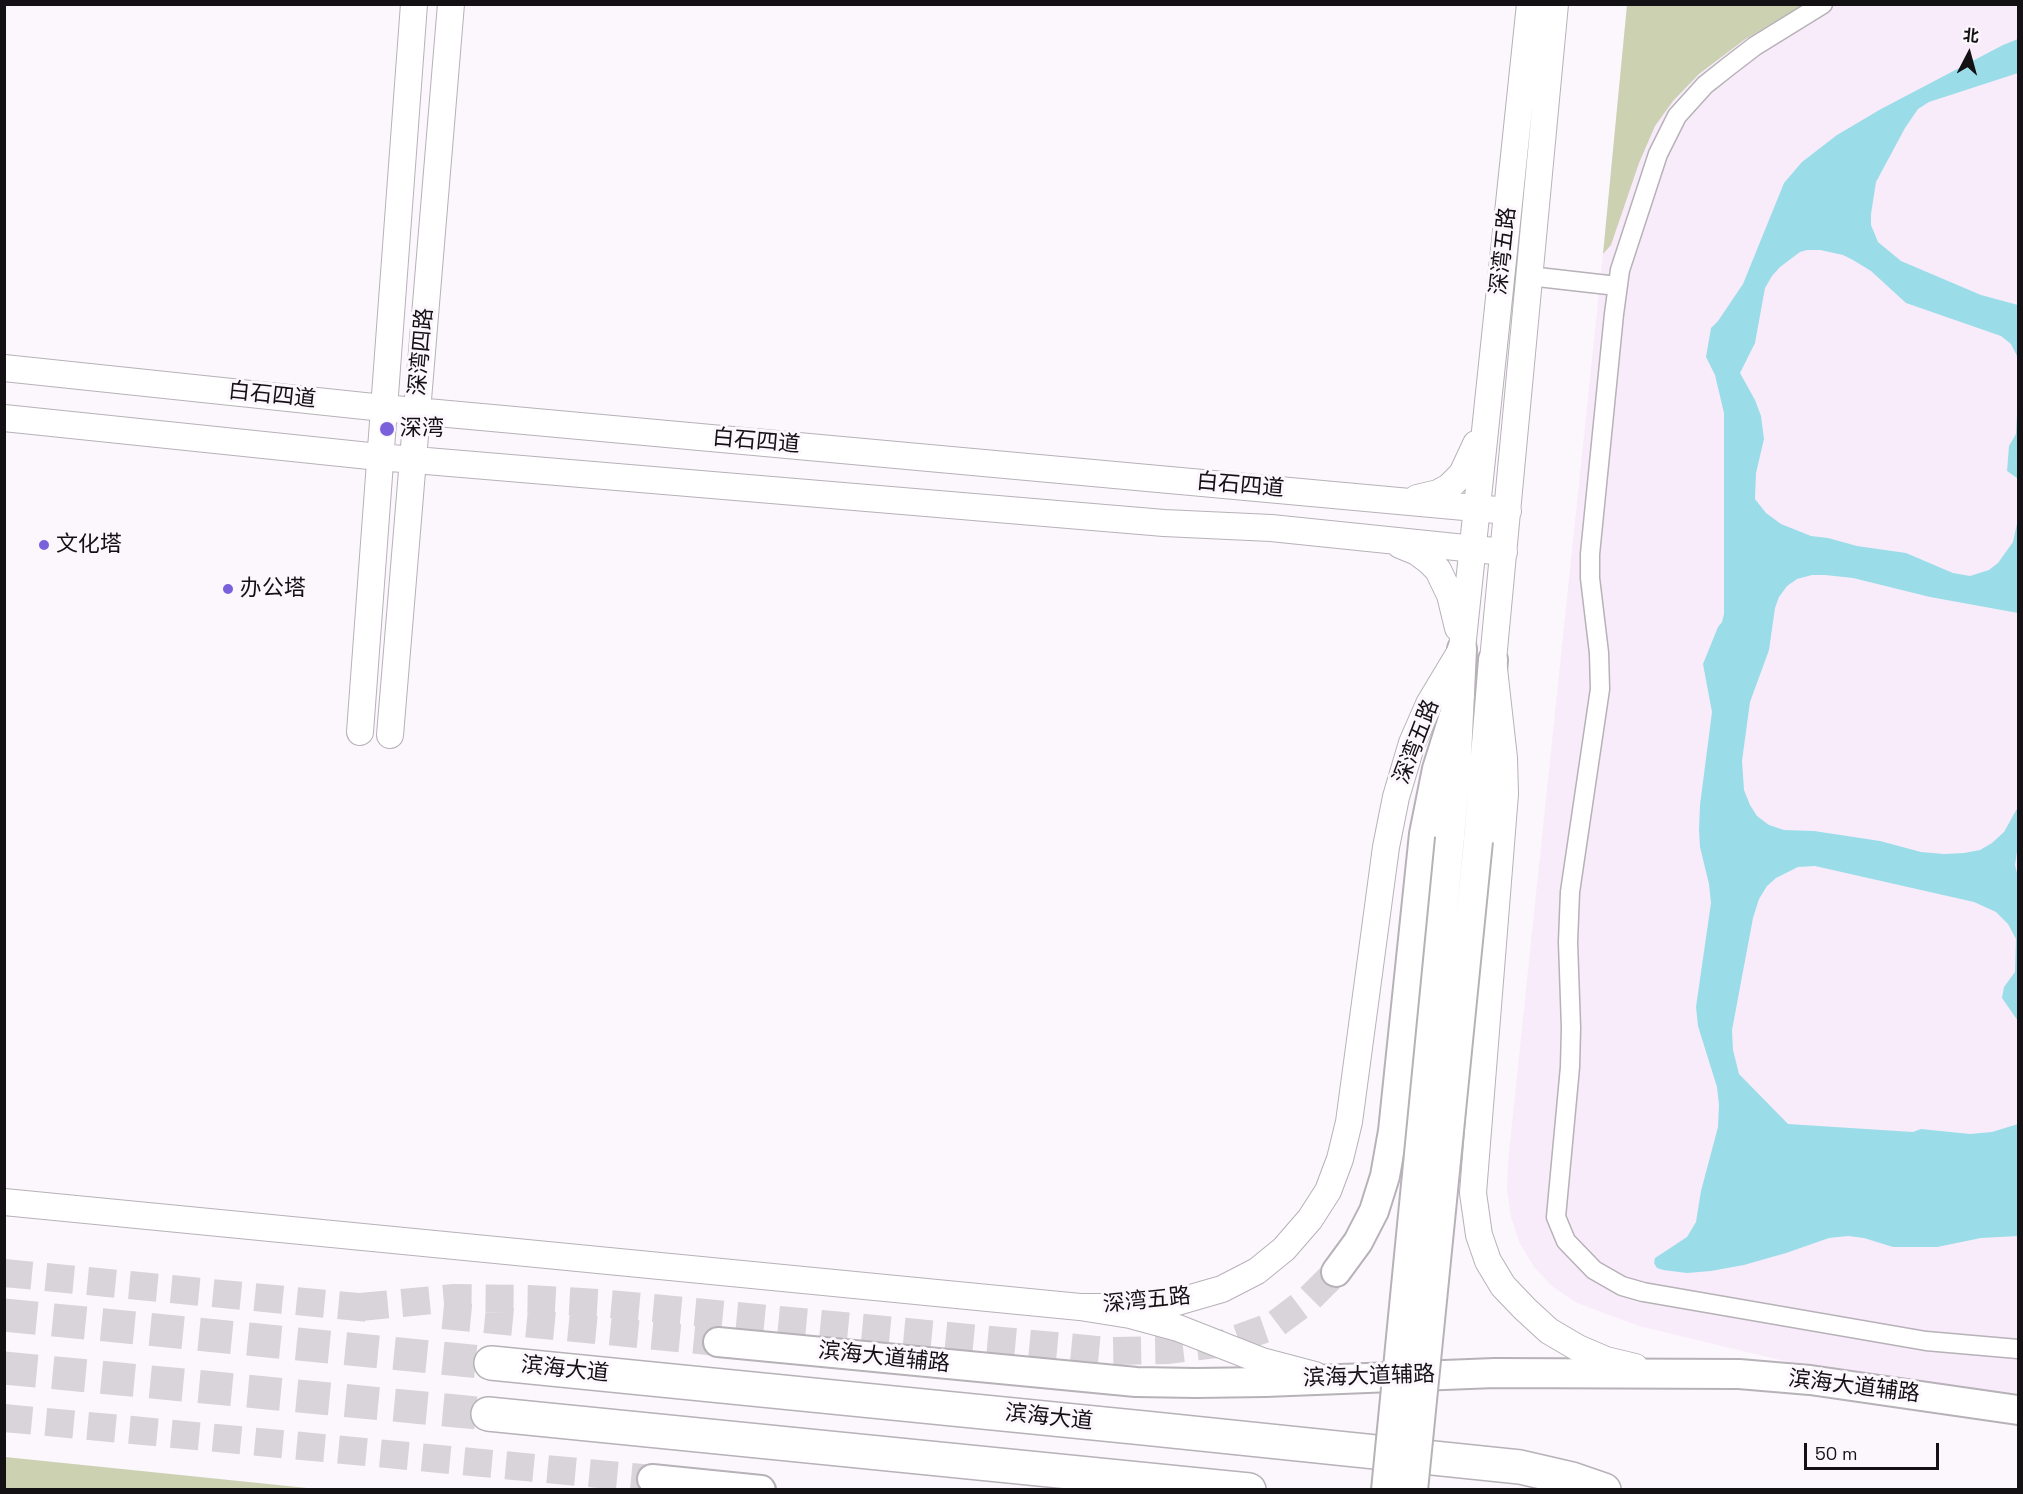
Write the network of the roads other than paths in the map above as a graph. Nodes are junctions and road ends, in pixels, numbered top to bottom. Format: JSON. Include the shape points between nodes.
{"nodes":[{"id":1,"x":414,"y":4,"type":"edge"},
{"id":2,"x":451,"y":4,"type":"edge"},
{"id":3,"x":1530,"y":4,"type":"edge"},
{"id":4,"x":1556,"y":4,"type":"edge"},
{"id":5,"x":1823,"y":4,"type":"edge"},
{"id":6,"x":1529,"y":276,"type":"junction"},
{"id":7,"x":1617,"y":286,"type":"junction"},
{"id":8,"x":4,"y":368,"type":"edge"},
{"id":9,"x":383,"y":408,"type":"junction"},
{"id":10,"x":417,"y":411,"type":"junction"},
{"id":11,"x":1486,"y":416,"type":"junction"},
{"id":12,"x":4,"y":418,"type":"edge"},
{"id":13,"x":379,"y":457,"type":"junction"},
{"id":14,"x":413,"y":460,"type":"junction"},
{"id":15,"x":1396,"y":500,"type":"junction"},
{"id":16,"x":1477,"y":508,"type":"junction"},
{"id":17,"x":1508,"y":511,"type":"junction"},
{"id":18,"x":1388,"y":540,"type":"junction"},
{"id":19,"x":1473,"y":549,"type":"junction"},
{"id":20,"x":1503,"y":552,"type":"junction"},
{"id":21,"x":1462,"y":649,"type":"junction"},
{"id":22,"x":1493,"y":660,"type":"junction"},
{"id":23,"x":1460,"y":696,"type":"junction"},
{"id":24,"x":360,"y":732,"type":"dead end"},
{"id":25,"x":390,"y":735,"type":"dead end"},
{"id":26,"x":4,"y":1202,"type":"edge"},
{"id":27,"x":1336,"y":1272,"type":"tunnel mouth"},
{"id":28,"x":1080,"y":1307,"type":"junction"},
{"id":29,"x":718,"y":1342,"type":"tunnel mouth"},
{"id":30,"x":2019,"y":1349,"type":"edge"},
{"id":31,"x":491,"y":1363,"type":"tunnel mouth"},
{"id":32,"x":1668,"y":1372,"type":"junction"},
{"id":33,"x":1327,"y":1378,"type":"junction"},
{"id":34,"x":2019,"y":1410,"type":"edge"},
{"id":35,"x":488,"y":1414,"type":"tunnel mouth"},
{"id":36,"x":1130,"y":1477,"type":"junction"},
{"id":37,"x":652,"y":1479,"type":"tunnel mouth"},
{"id":38,"x":761,"y":1490,"type":"edge"},
{"id":39,"x":1171,"y":1490,"type":"edge"},
{"id":40,"x":1249,"y":1490,"type":"edge"},
{"id":41,"x":1386,"y":1490,"type":"edge"},
{"id":42,"x":1413,"y":1490,"type":"edge"},
{"id":43,"x":1604,"y":1490,"type":"edge"}],
"edges":[{"from":1,"to":9,"type":"street","name":"深湾四路"},
{"from":2,"to":10,"type":"street","name":"深湾四路"},
{"from":3,"to":11,"type":"street","name":"深湾五路"},
{"from":4,"to":6,"type":"street","name":"深湾五路"},
{"from":5,"to":7,"type":"street","via":[[1755,46],[1705,85],[1677,116],[1658,154],[1623,256]]},
{"from":6,"to":7,"type":"street"},
{"from":6,"to":17,"type":"street","name":"深湾五路"},
{"from":7,"to":30,"type":"street","via":[[1590,555],[1600,689],[1570,892],[1570,1068],[1556,1205],[1559,1227],[1566,1241],[1594,1270],[1622,1286],[1643,1292],[1926,1341]]},
{"from":8,"to":9,"type":"street","name":"白石四道"},
{"from":9,"to":10,"type":"street","name":"白石四道"},
{"from":9,"to":13,"type":"street","name":"深湾四路"},
{"from":10,"to":14,"type":"street","name":"深湾四路"},
{"from":10,"to":15,"type":"street","name":"白石四道"},
{"from":11,"to":15,"type":"street","via":[[1471,457],[1449,487],[1425,497]]},
{"from":11,"to":16,"type":"street","name":"深湾五路"},
{"from":12,"to":13,"type":"street","name":"白石四道"},
{"from":13,"to":14,"type":"street","name":"白石四道"},
{"from":13,"to":24,"type":"street","name":"深湾四路"},
{"from":14,"to":18,"type":"street","name":"白石四道"},
{"from":14,"to":25,"type":"street","name":"深湾四路"},
{"from":15,"to":16,"type":"street","name":"白石四道"},
{"from":16,"to":17,"type":"street","name":"白石四道"},
{"from":16,"to":19,"type":"street","name":"深湾五路"},
{"from":17,"to":20,"type":"street","name":"深湾五路"},
{"from":18,"to":19,"type":"street","name":"白石四道"},
{"from":18,"to":21,"type":"street","via":[[1417,552],[1438,570],[1450,595]]},
{"from":19,"to":20,"type":"street","name":"白石四道"},
{"from":19,"to":21,"type":"street","name":"深湾五路"},
{"from":20,"to":22,"type":"street","name":"深湾五路"},
{"from":21,"to":23,"type":"main road"},
{"from":21,"to":28,"type":"street","name":"深湾五路","via":[[1429,704],[1396,797],[1349,1122],[1328,1191],[1284,1249],[1257,1271],[1222,1289],[1177,1302]]},
{"from":22,"to":32,"type":"street","name":"深湾五路","via":[[1505,794],[1473,1193],[1479,1235],[1503,1286],[1549,1331],[1605,1360]]},
{"from":22,"to":42,"type":"main road","bridge":true},
{"from":23,"to":27,"type":"main road","via":[[1437,769],[1424,834],[1385,1176],[1374,1211]]},
{"from":23,"to":41,"type":"main road","bridge":true,"via":[[1450,838]]},
{"from":26,"to":28,"type":"street"},
{"from":28,"to":33,"type":"street","via":[[1178,1328],[1262,1361]]},
{"from":29,"to":33,"type":"main road","name":"滨海大道辅路","via":[[1136,1382]]},
{"from":31,"to":43,"type":"highway","name":"滨海大道","via":[[1520,1467]]},
{"from":32,"to":33,"type":"main road","name":"滨海大道辅路"},
{"from":32,"to":34,"type":"main road","name":"滨海大道辅路","via":[[1810,1380]]},
{"from":35,"to":36,"type":"highway"},
{"from":36,"to":39,"type":"highway"},
{"from":36,"to":40,"type":"highway"},
{"from":37,"to":38,"type":"main road"}]}
